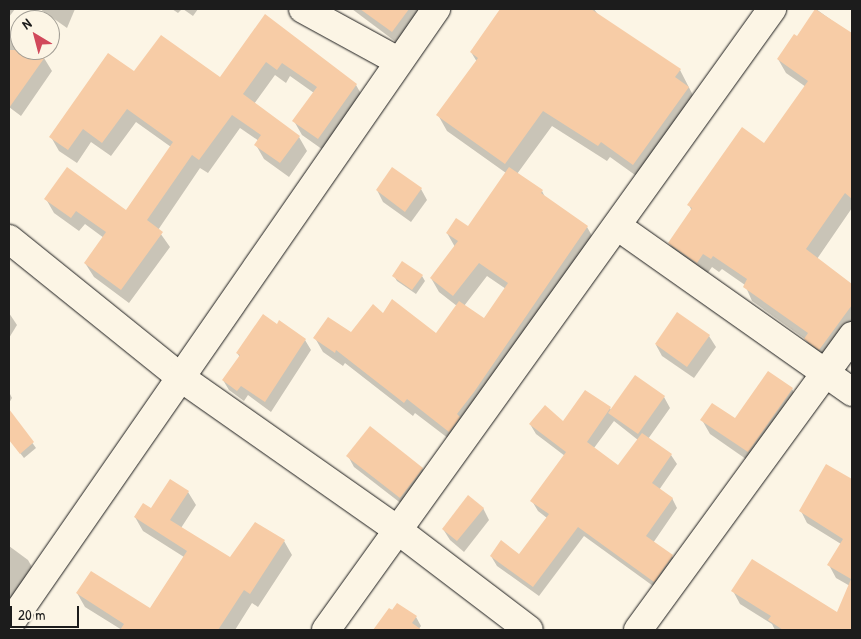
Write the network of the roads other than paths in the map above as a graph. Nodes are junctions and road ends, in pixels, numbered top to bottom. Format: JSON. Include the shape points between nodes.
{"nodes":[{"id":1,"x":303,"y":9,"type":"edge"},
{"id":2,"x":436,"y":9,"type":"edge"},
{"id":3,"x":772,"y":9,"type":"edge"},
{"id":4,"x":398,"y":61,"type":"junction"},
{"id":5,"x":617,"y":226,"type":"junction"},
{"id":6,"x":9,"y":239,"type":"edge"},
{"id":7,"x":852,"y":336,"type":"edge"},
{"id":8,"x":825,"y":373,"type":"junction"},
{"id":9,"x":180,"y":377,"type":"junction"},
{"id":10,"x":852,"y":392,"type":"edge"},
{"id":11,"x":398,"y":531,"type":"junction"},
{"id":12,"x":9,"y":625,"type":"edge"},
{"id":13,"x":326,"y":630,"type":"edge"},
{"id":14,"x":529,"y":630,"type":"edge"},
{"id":15,"x":638,"y":630,"type":"edge"}],
"edges":[{"from":1,"to":4,"type":"street"},
{"from":2,"to":4,"type":"street"},
{"from":3,"to":5,"type":"street"},
{"from":4,"to":9,"type":"street"},
{"from":5,"to":8,"type":"street"},
{"from":5,"to":11,"type":"street"},
{"from":6,"to":9,"type":"street"},
{"from":7,"to":8,"type":"street"},
{"from":8,"to":10,"type":"street"},
{"from":8,"to":15,"type":"street"},
{"from":9,"to":11,"type":"street"},
{"from":9,"to":12,"type":"street"},
{"from":11,"to":13,"type":"street"},
{"from":11,"to":14,"type":"street"}]}
